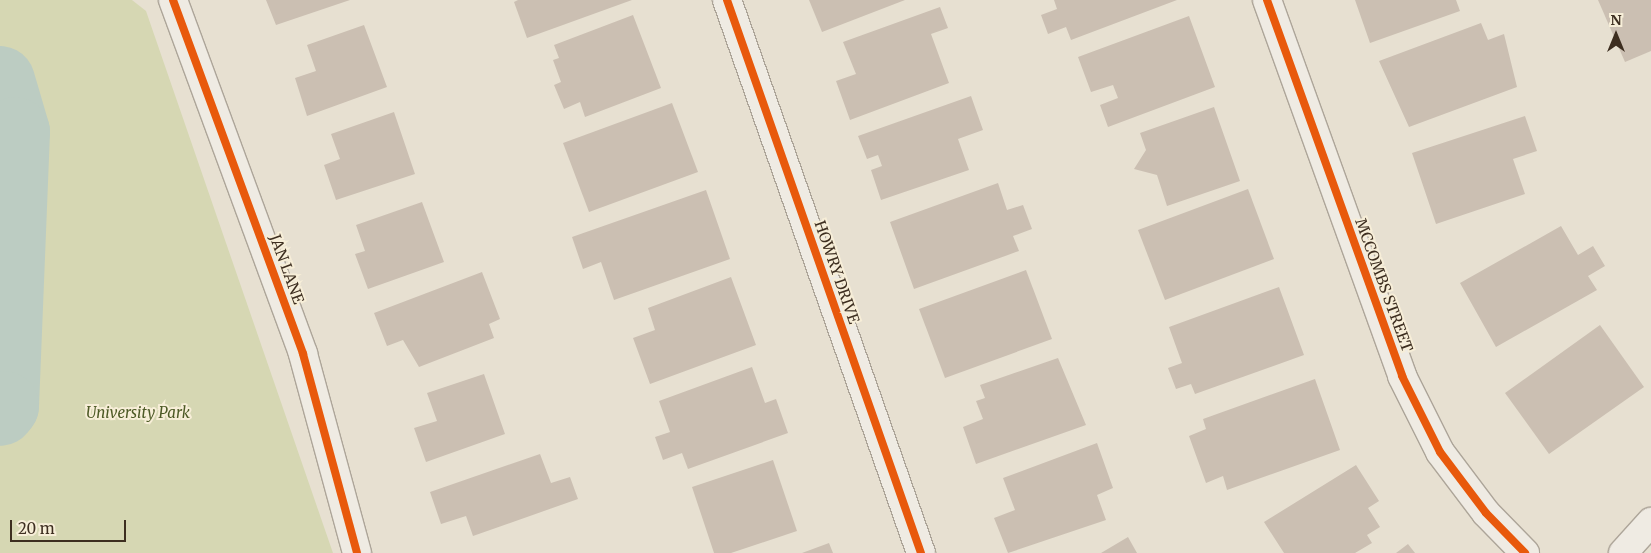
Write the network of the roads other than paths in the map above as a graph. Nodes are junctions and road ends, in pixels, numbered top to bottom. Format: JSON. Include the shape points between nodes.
{"nodes":[{"id":1,"x":173,"y":0,"type":"edge"},
{"id":2,"x":727,"y":0,"type":"edge"},
{"id":3,"x":1267,"y":0,"type":"edge"},
{"id":4,"x":1651,"y":522,"type":"edge"},
{"id":5,"x":357,"y":553,"type":"edge"},
{"id":6,"x":921,"y":553,"type":"edge"},
{"id":7,"x":1525,"y":553,"type":"edge"},
{"id":8,"x":1623,"y":553,"type":"edge"}],
"edges":[{"from":1,"to":5,"type":"street","name":"JAN LANE","via":[[304,354]]},
{"from":2,"to":6,"type":"street","name":"HOWRY DRIVE"},
{"from":3,"to":7,"type":"street","name":"MCCOMBS STREET","via":[[1402,376],[1440,452],[1486,513]]},
{"from":4,"to":8,"type":"street"}]}
